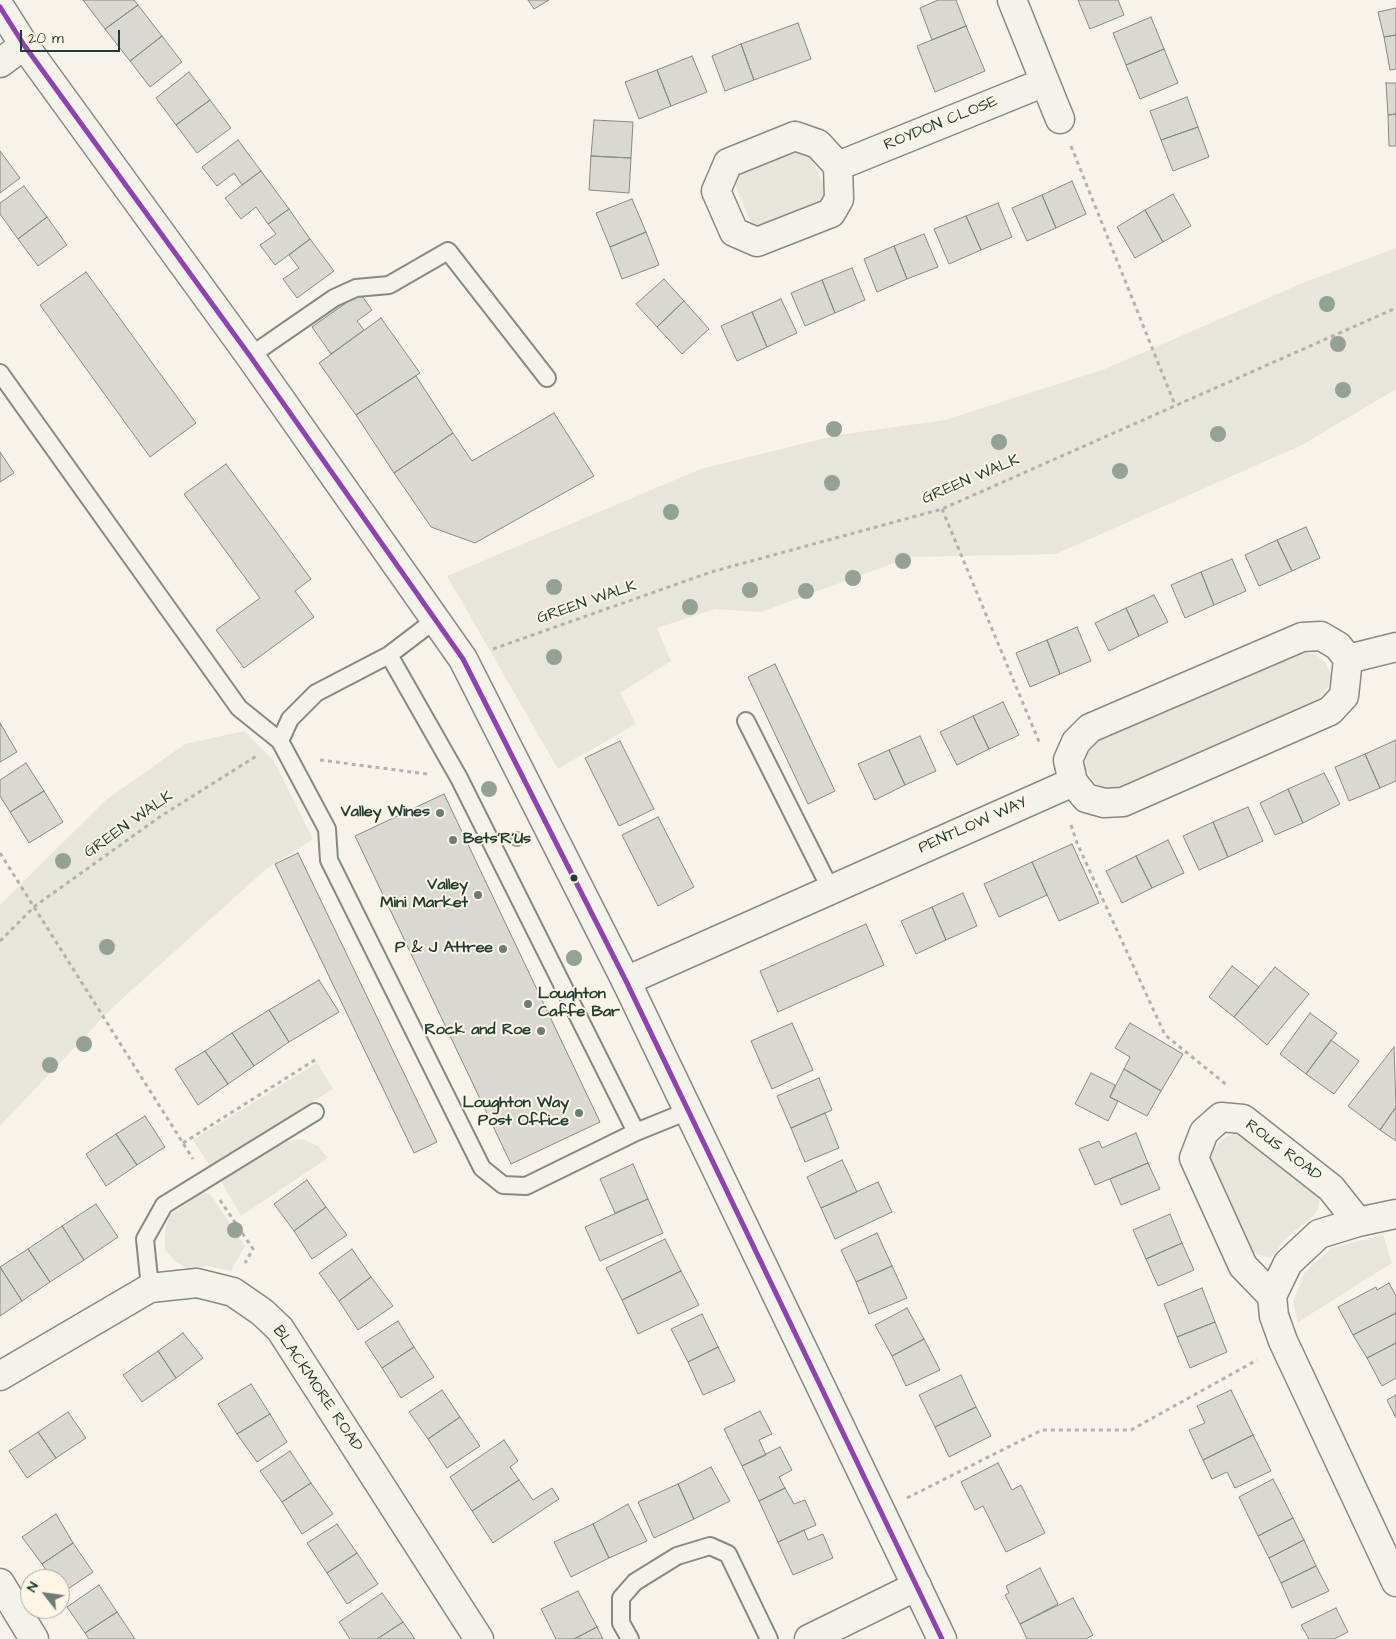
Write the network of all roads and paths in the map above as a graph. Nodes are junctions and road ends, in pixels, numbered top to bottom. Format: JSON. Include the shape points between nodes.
{"nodes":[{"id":1,"x":1012,"y":0,"type":"edge"},
{"id":2,"x":0,"y":7,"type":"edge"},
{"id":3,"x":24,"y":45,"type":"junction"},
{"id":4,"x":0,"y":63,"type":"edge"},
{"id":5,"x":1045,"y":82,"type":"junction"},
{"id":6,"x":1060,"y":119,"type":"joint"},
{"id":7,"x":838,"y":166,"type":"junction"},
{"id":8,"x":1396,"y":308,"type":"edge"},
{"id":9,"x":250,"y":356,"type":"junction"},
{"id":10,"x":0,"y":373,"type":"edge"},
{"id":11,"x":547,"y":378,"type":"dead end"},
{"id":12,"x":1175,"y":405,"type":"junction"},
{"id":13,"x":942,"y":509,"type":"junction"},
{"id":14,"x":435,"y":620,"type":"junction"},
{"id":15,"x":1396,"y":647,"type":"edge"},
{"id":16,"x":484,"y":652,"type":"dead end"},
{"id":17,"x":389,"y":655,"type":"junction"},
{"id":18,"x":1348,"y":659,"type":"junction"},
{"id":19,"x":746,"y":721,"type":"dead end"},
{"id":20,"x":280,"y":741,"type":"junction"},
{"id":21,"x":459,"y":778,"type":"junction"},
{"id":22,"x":1066,"y":785,"type":"junction"},
{"id":23,"x":0,"y":853,"type":"edge"},
{"id":24,"x":830,"y":888,"type":"junction"},
{"id":25,"x":35,"y":906,"type":"junction"},
{"id":26,"x":0,"y":941,"type":"edge"},
{"id":27,"x":626,"y":981,"type":"junction"},
{"id":28,"x":318,"y":1058,"type":"dead end"},
{"id":29,"x":688,"y":1110,"type":"junction"},
{"id":30,"x":315,"y":1112,"type":"dead end"},
{"id":31,"x":1234,"y":1118,"type":"junction"},
{"id":32,"x":636,"y":1132,"type":"junction"},
{"id":33,"x":183,"y":1143,"type":"junction"},
{"id":34,"x":206,"y":1179,"type":"junction"},
{"id":35,"x":1396,"y":1214,"type":"edge"},
{"id":36,"x":1358,"y":1222,"type":"junction"},
{"id":37,"x":253,"y":1249,"type":"dead end"},
{"id":38,"x":150,"y":1288,"type":"junction"},
{"id":39,"x":1272,"y":1296,"type":"junction"},
{"id":40,"x":1283,"y":1341,"type":"junction"},
{"id":41,"x":0,"y":1376,"type":"edge"},
{"id":42,"x":880,"y":1512,"type":"junction"},
{"id":43,"x":1396,"y":1582,"type":"edge"},
{"id":44,"x":0,"y":1583,"type":"edge"},
{"id":45,"x":917,"y":1586,"type":"junction"},
{"id":46,"x":34,"y":1639,"type":"edge"},
{"id":47,"x":479,"y":1639,"type":"edge"},
{"id":48,"x":630,"y":1639,"type":"edge"},
{"id":49,"x":770,"y":1639,"type":"edge"},
{"id":50,"x":809,"y":1639,"type":"edge"},
{"id":51,"x":942,"y":1639,"type":"edge"}],
"edges":[{"from":1,"to":5,"type":"street"},
{"from":2,"to":3,"type":"street"},
{"from":3,"to":4,"type":"street"},
{"from":3,"to":9,"type":"street"},
{"from":5,"to":6,"type":"street"},
{"from":5,"to":7,"type":"street","name":"ROYDON CLOSE"},
{"from":6,"to":12,"type":"path"},
{"from":7,"to":7,"type":"street","via":[[839,200],[832,213],[756,242],[734,232],[716,191],[728,163],[795,136],[818,144]]},
{"from":8,"to":12,"type":"path","name":"GREEN WALK"},
{"from":9,"to":11,"type":"lane","via":[[334,298],[356,288],[389,285],[448,251]]},
{"from":9,"to":14,"type":"street"},
{"from":10,"to":20,"type":"lane","via":[[238,708]]},
{"from":12,"to":13,"type":"path","name":"GREEN WALK"},
{"from":13,"to":16,"type":"path","name":"GREEN WALK","via":[[712,572]]},
{"from":13,"to":22,"type":"path"},
{"from":14,"to":17,"type":"lane"},
{"from":14,"to":27,"type":"street","via":[[463,659]]},
{"from":15,"to":18,"type":"street"},
{"from":17,"to":20,"type":"lane","via":[[316,693],[290,719]]},
{"from":17,"to":21,"type":"lane"},
{"from":18,"to":22,"type":"street","via":[[1344,696],[1330,711],[1123,802],[1104,803],[1086,798]]},
{"from":18,"to":22,"type":"street","via":[[1338,646],[1321,636],[1302,637],[1090,728],[1076,742],[1068,760]]},
{"from":19,"to":24,"type":"lane"},
{"from":20,"to":21,"type":"path","via":[[310,758],[429,774],[438,769],[446,786]]},
{"from":20,"to":25,"type":"path","name":"GREEN WALK","via":[[161,816]]},
{"from":20,"to":32,"type":"lane","via":[[327,829],[329,860],[482,1168],[503,1185],[526,1186]]},
{"from":21,"to":32,"type":"lane"},
{"from":22,"to":24,"type":"street","name":"PENTLOW WAY"},
{"from":22,"to":31,"type":"path","via":[[1077,843],[1164,1035],[1234,1091]]},
{"from":23,"to":25,"type":"path"},
{"from":24,"to":27,"type":"street","name":"PENTLOW WAY"},
{"from":25,"to":26,"type":"path","name":"GREEN WALK"},
{"from":25,"to":33,"type":"path"},
{"from":27,"to":29,"type":"street"},
{"from":28,"to":33,"type":"path"},
{"from":29,"to":32,"type":"lane"},
{"from":29,"to":42,"type":"street"},
{"from":30,"to":34,"type":"lane"},
{"from":31,"to":36,"type":"street","name":"ROUS ROAD","via":[[1243,1119],[1331,1188]]},
{"from":31,"to":39,"type":"street","name":"ROUS ROAD","via":[[1221,1117],[1204,1132],[1194,1158],[1243,1266]]},
{"from":33,"to":34,"type":"path"},
{"from":34,"to":37,"type":"path"},
{"from":34,"to":38,"type":"lane","via":[[164,1205],[145,1239]]},
{"from":35,"to":36,"type":"street"},
{"from":36,"to":39,"type":"street","via":[[1319,1234],[1288,1263]]},
{"from":38,"to":41,"type":"street","name":"BLACKMORE ROAD"},
{"from":38,"to":47,"type":"street","name":"BLACKMORE ROAD","via":[[197,1283],[233,1292],[280,1329]]},
{"from":39,"to":40,"type":"street","via":[[1274,1316]]},
{"from":40,"to":42,"type":"path","via":[[1252,1363],[1131,1430],[1042,1430]]},
{"from":40,"to":43,"type":"street"},
{"from":42,"to":45,"type":"street"},
{"from":44,"to":46,"type":"street"},
{"from":45,"to":50,"type":"street"},
{"from":45,"to":51,"type":"street"},
{"from":48,"to":49,"type":"lane","via":[[621,1623],[620,1598],[635,1582],[677,1556],[710,1546],[728,1554]]}]}
